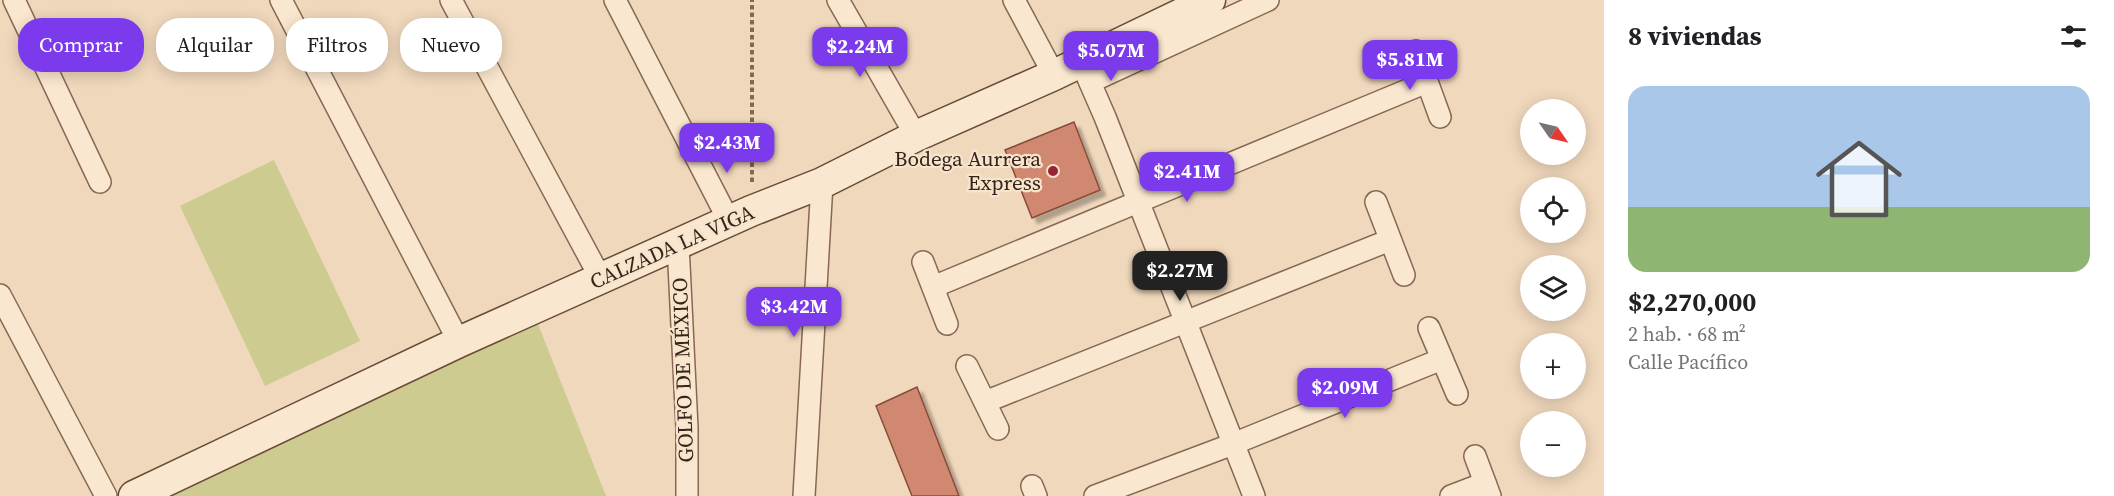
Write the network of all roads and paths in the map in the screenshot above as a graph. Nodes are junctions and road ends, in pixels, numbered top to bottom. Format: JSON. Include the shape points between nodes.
{"nodes":[{"id":1,"x":14,"y":0,"type":"edge"},
{"id":2,"x":281,"y":0,"type":"edge"},
{"id":3,"x":451,"y":0,"type":"edge"},
{"id":4,"x":615,"y":0,"type":"edge"},
{"id":5,"x":753,"y":0,"type":"edge"},
{"id":6,"x":838,"y":0,"type":"edge"},
{"id":7,"x":1014,"y":0,"type":"edge"},
{"id":8,"x":1268,"y":0,"type":"edge"},
{"id":9,"x":1193,"y":4,"type":"edge"},
{"id":10,"x":1416,"y":51,"type":"dead end"},
{"id":11,"x":1086,"y":72,"type":"junction"},
{"id":12,"x":1054,"y":75,"type":"junction"},
{"id":13,"x":1427,"y":82,"type":"junction"},
{"id":14,"x":1440,"y":117,"type":"dead end"},
{"id":15,"x":915,"y":136,"type":"junction"},
{"id":16,"x":100,"y":182,"type":"dead end"},
{"id":17,"x":822,"y":183,"type":"junction"},
{"id":18,"x":1138,"y":202,"type":"junction"},
{"id":19,"x":1376,"y":202,"type":"dead end"},
{"id":20,"x":740,"y":216,"type":"junction"},
{"id":21,"x":1390,"y":240,"type":"junction"},
{"id":22,"x":678,"y":244,"type":"junction"},
{"id":23,"x":923,"y":262,"type":"dead end"},
{"id":24,"x":1404,"y":275,"type":"dead end"},
{"id":25,"x":601,"y":279,"type":"junction"},
{"id":26,"x":933,"y":286,"type":"junction"},
{"id":27,"x":0,"y":295,"type":"edge"},
{"id":28,"x":1185,"y":321,"type":"junction"},
{"id":29,"x":947,"y":324,"type":"dead end"},
{"id":30,"x":1429,"y":328,"type":"dead end"},
{"id":31,"x":459,"y":342,"type":"junction"},
{"id":32,"x":1442,"y":359,"type":"junction"},
{"id":33,"x":967,"y":366,"type":"dead end"},
{"id":34,"x":1456,"y":394,"type":"dead end"},
{"id":35,"x":985,"y":402,"type":"junction"},
{"id":36,"x":998,"y":429,"type":"dead end"},
{"id":37,"x":1233,"y":444,"type":"junction"},
{"id":38,"x":1474,"y":456,"type":"dead end"},
{"id":39,"x":1487,"y":489,"type":"edge"},
{"id":40,"x":106,"y":496,"type":"edge"},
{"id":41,"x":134,"y":496,"type":"edge"},
{"id":42,"x":687,"y":496,"type":"edge"},
{"id":43,"x":804,"y":496,"type":"edge"},
{"id":44,"x":1095,"y":496,"type":"edge"},
{"id":45,"x":1254,"y":496,"type":"edge"},
{"id":46,"x":1451,"y":496,"type":"edge"}],
"edges":[{"from":1,"to":16,"type":"street"},
{"from":2,"to":31,"type":"street"},
{"from":3,"to":25,"type":"street"},
{"from":4,"to":20,"type":"street"},
{"from":5,"to":20,"type":"path"},
{"from":6,"to":15,"type":"street"},
{"from":7,"to":12,"type":"street"},
{"from":8,"to":11,"type":"street"},
{"from":9,"to":11,"type":"main road","name":"CALZADA LA VIGA"},
{"from":10,"to":13,"type":"street"},
{"from":11,"to":12,"type":"main road","name":"CALZADA LA VIGA"},
{"from":11,"to":18,"type":"street"},
{"from":12,"to":15,"type":"main road","name":"CALZADA LA VIGA"},
{"from":13,"to":14,"type":"street"},
{"from":13,"to":18,"type":"street"},
{"from":15,"to":17,"type":"main road","name":"CALZADA LA VIGA"},
{"from":17,"to":20,"type":"main road","name":"CALZADA LA VIGA"},
{"from":17,"to":43,"type":"street"},
{"from":18,"to":26,"type":"street"},
{"from":18,"to":28,"type":"street"},
{"from":19,"to":21,"type":"street"},
{"from":20,"to":22,"type":"main road","name":"CALZADA LA VIGA"},
{"from":21,"to":24,"type":"street"},
{"from":21,"to":28,"type":"street"},
{"from":22,"to":25,"type":"main road","name":"CALZADA LA VIGA"},
{"from":22,"to":42,"type":"street","name":"GOLFO DE MÉXICO"},
{"from":23,"to":26,"type":"street"},
{"from":25,"to":31,"type":"main road","name":"CALZADA LA VIGA"},
{"from":26,"to":29,"type":"street"},
{"from":27,"to":40,"type":"street"},
{"from":28,"to":35,"type":"street"},
{"from":28,"to":37,"type":"street"},
{"from":30,"to":32,"type":"street"},
{"from":31,"to":41,"type":"main road","name":"CALZADA LA VIGA"},
{"from":32,"to":34,"type":"street"},
{"from":32,"to":37,"type":"street"},
{"from":33,"to":35,"type":"street"},
{"from":35,"to":36,"type":"street"},
{"from":37,"to":44,"type":"street"},
{"from":37,"to":45,"type":"street"},
{"from":38,"to":39,"type":"street"},
{"from":39,"to":46,"type":"street"}]}
